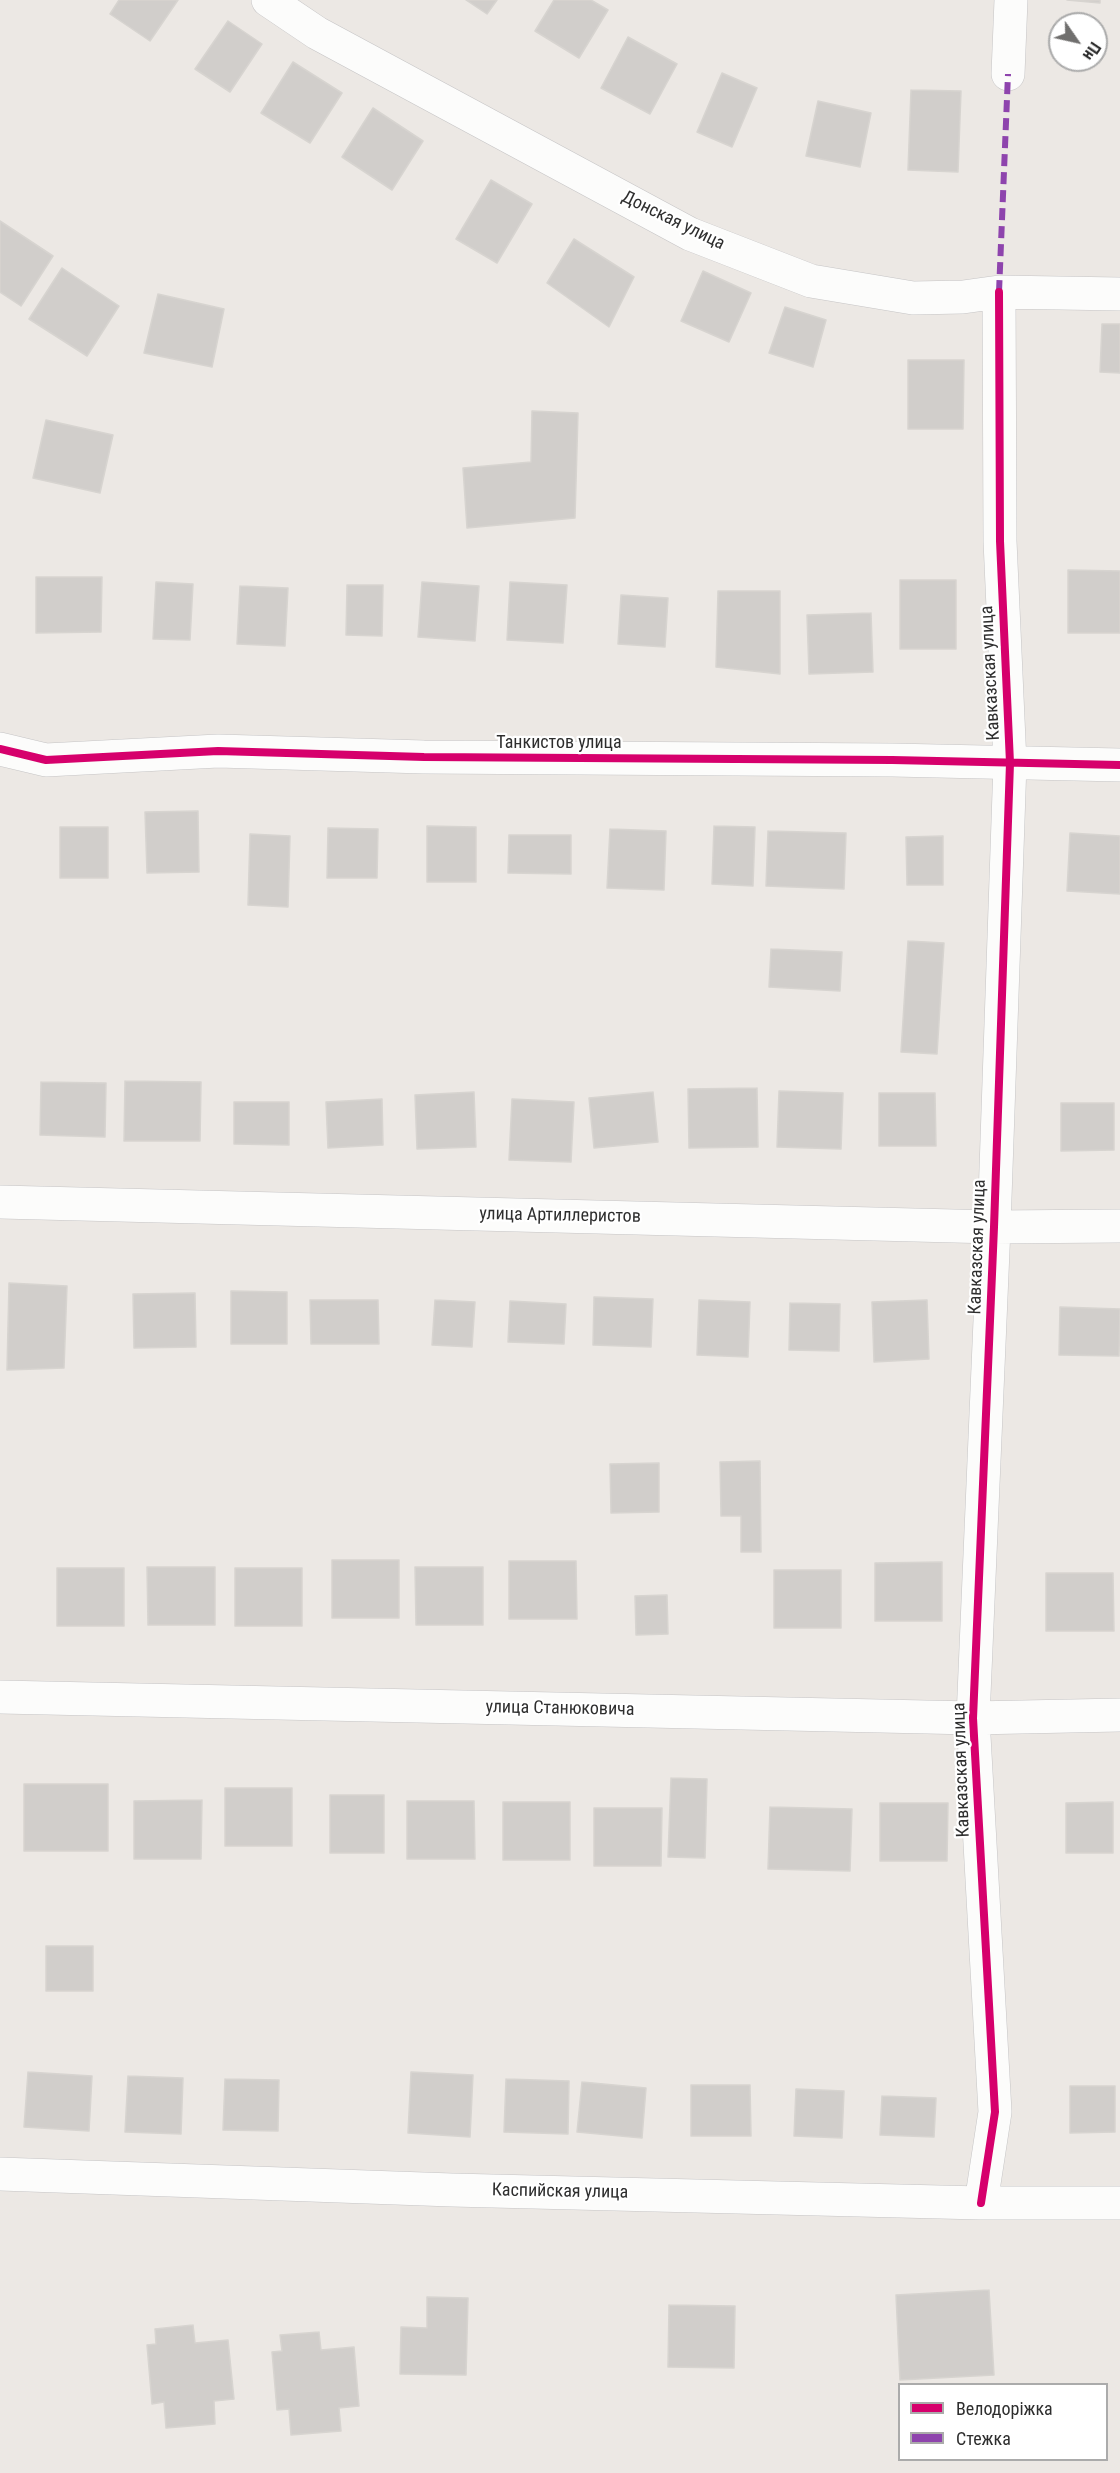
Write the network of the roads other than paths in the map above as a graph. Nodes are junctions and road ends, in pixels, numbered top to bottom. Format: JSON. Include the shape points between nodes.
{"nodes":[{"id":1,"x":268,"y":0,"type":"edge"},
{"id":2,"x":1011,"y":0,"type":"edge"},
{"id":3,"x":1008,"y":74,"type":"dead end"},
{"id":4,"x":999,"y":292,"type":"junction"},
{"id":5,"x":1120,"y":294,"type":"edge"},
{"id":6,"x":0,"y":749,"type":"edge"},
{"id":7,"x":1010,"y":763,"type":"junction"},
{"id":8,"x":1120,"y":765,"type":"edge"},
{"id":9,"x":0,"y":1202,"type":"edge"},
{"id":10,"x":1120,"y":1226,"type":"edge"},
{"id":11,"x":994,"y":1227,"type":"junction"},
{"id":12,"x":0,"y":1698,"type":"edge"},
{"id":13,"x":1120,"y":1715,"type":"edge"},
{"id":14,"x":973,"y":1718,"type":"junction"},
{"id":15,"x":0,"y":2174,"type":"edge"},
{"id":16,"x":981,"y":2203,"type":"junction"},
{"id":17,"x":1120,"y":2203,"type":"edge"}],
"edges":[{"from":1,"to":4,"type":"street","name":"Донская улица","via":[[317,33],[690,234],[811,281],[913,298]]},
{"from":2,"to":3,"type":"street"},
{"from":4,"to":5,"type":"street","name":"Донская улица"},
{"from":4,"to":7,"type":"street","name":"Кавказская улица","via":[[1000,541]]},
{"from":6,"to":7,"type":"street","name":"Танкистов улица","via":[[46,760],[218,751]]},
{"from":7,"to":8,"type":"street","name":"Танкистов улица"},
{"from":7,"to":11,"type":"street","name":"Кавказская улица"},
{"from":9,"to":11,"type":"street","name":"улица Артиллеристов"},
{"from":10,"to":11,"type":"street","name":"улица Артиллеристов"},
{"from":11,"to":14,"type":"street","name":"Кавказская улица"},
{"from":12,"to":14,"type":"street","name":"улица Станюковича"},
{"from":13,"to":14,"type":"street","name":"улица Станюковича"},
{"from":14,"to":16,"type":"street","name":"Кавказская улица","via":[[995,2112]]},
{"from":15,"to":16,"type":"street","name":"Каспийская улица"},
{"from":16,"to":17,"type":"street","name":"Каспийская улица"}]}
